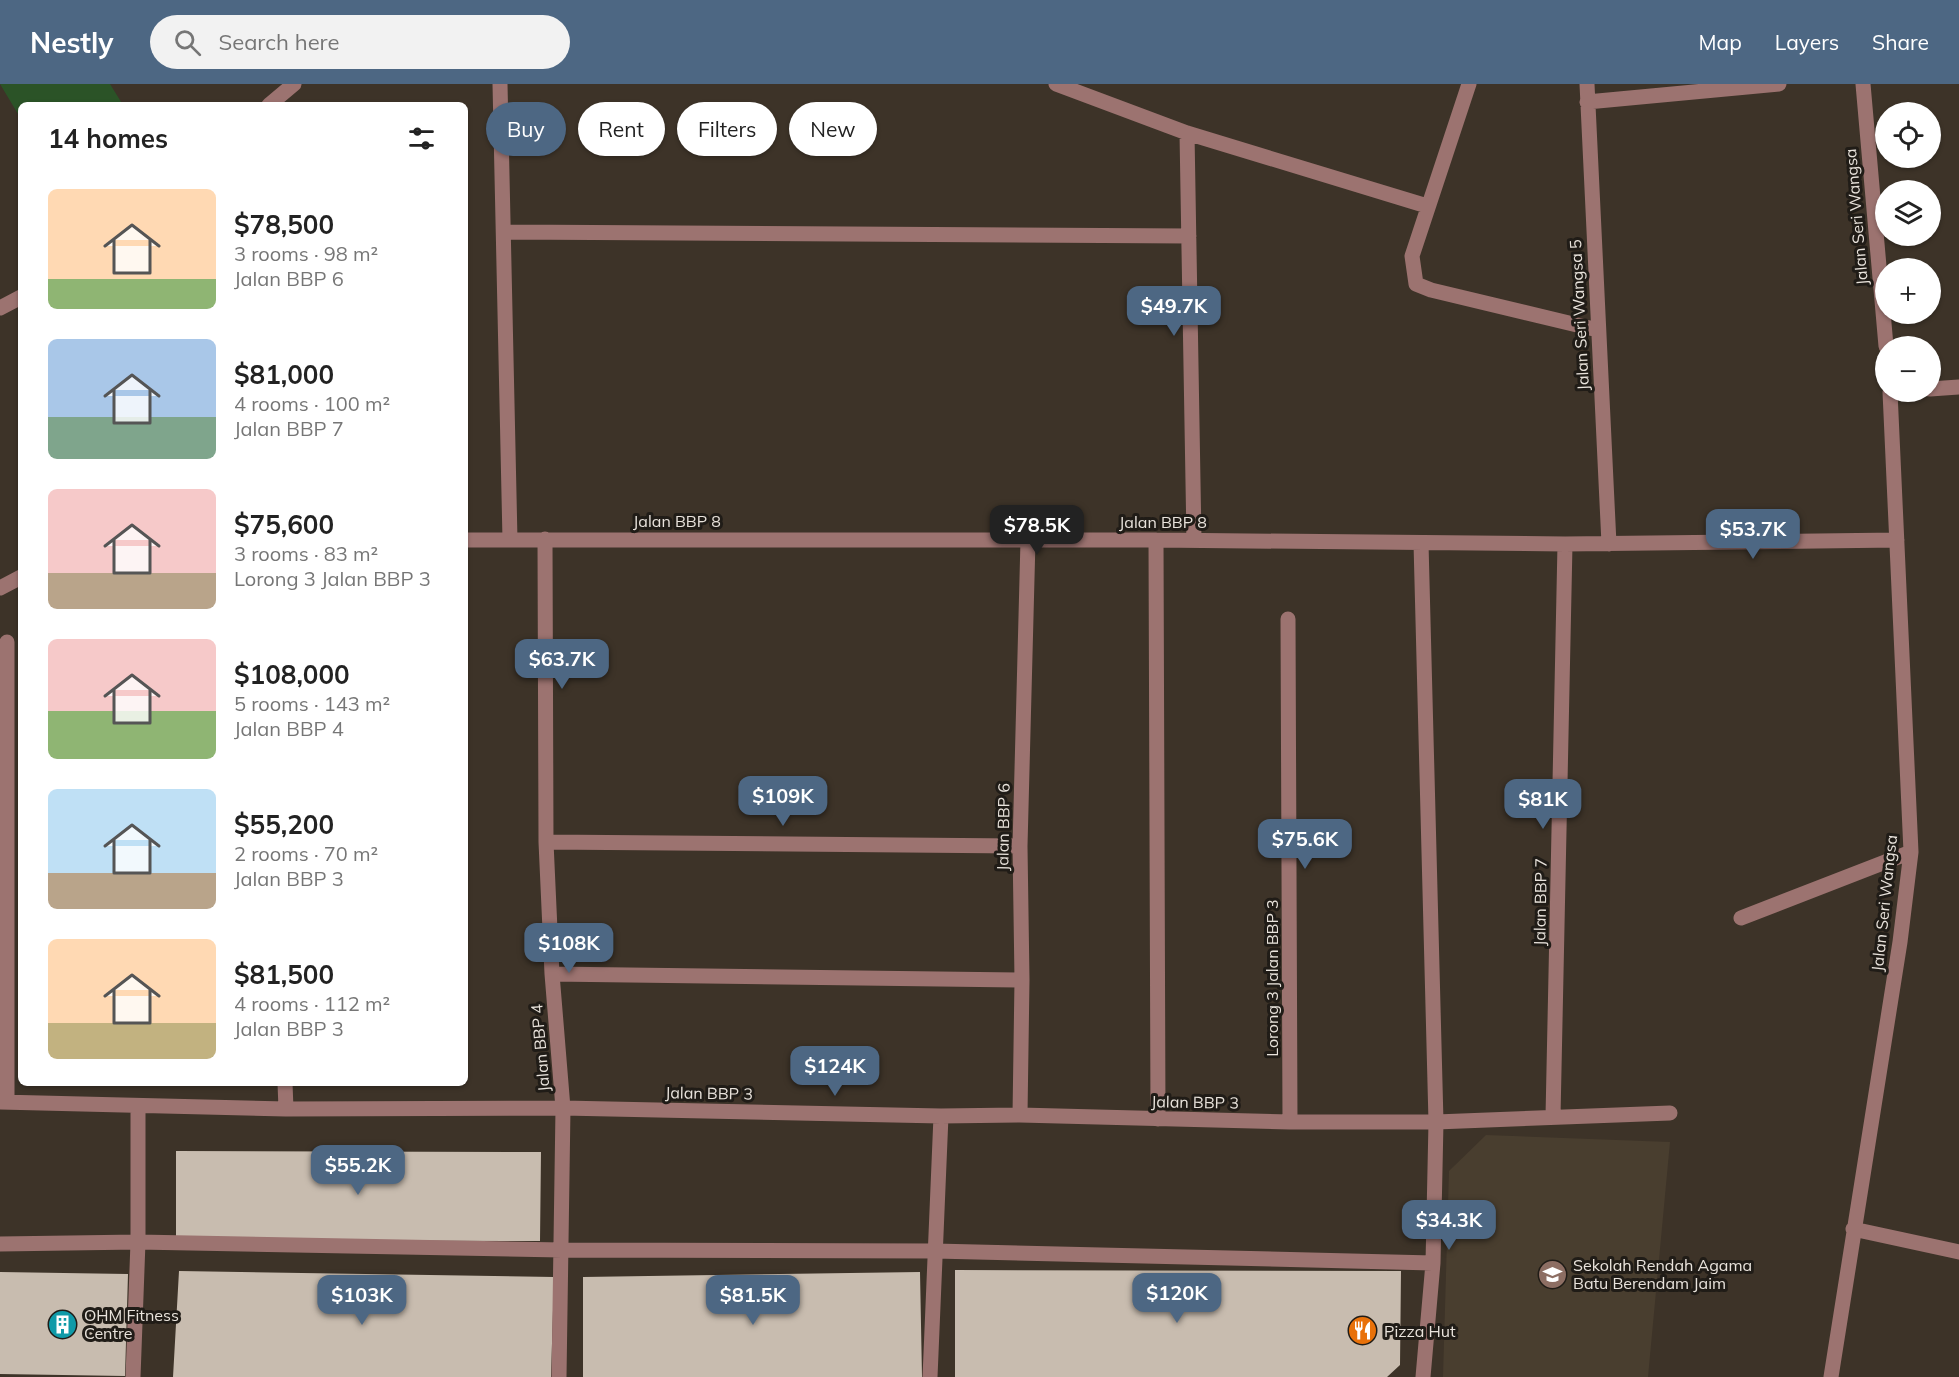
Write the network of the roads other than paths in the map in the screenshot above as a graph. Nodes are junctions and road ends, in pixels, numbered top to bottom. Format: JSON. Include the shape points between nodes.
{"nodes":[{"id":1,"x":294,"y":84,"type":"edge"},
{"id":2,"x":500,"y":84,"type":"edge"},
{"id":3,"x":1056,"y":84,"type":"edge"},
{"id":4,"x":1469,"y":84,"type":"edge"},
{"id":5,"x":1587,"y":84,"type":"edge"},
{"id":6,"x":1779,"y":84,"type":"edge"},
{"id":7,"x":1863,"y":84,"type":"edge"},
{"id":8,"x":273,"y":102,"type":"edge"},
{"id":9,"x":1587,"y":102,"type":"junction"},
{"id":10,"x":1187,"y":133,"type":"junction"},
{"id":11,"x":1427,"y":206,"type":"junction"},
{"id":12,"x":505,"y":232,"type":"junction"},
{"id":13,"x":1189,"y":236,"type":"junction"},
{"id":14,"x":18,"y":299,"type":"edge"},
{"id":15,"x":0,"y":308,"type":"edge"},
{"id":16,"x":1598,"y":330,"type":"junction"},
{"id":17,"x":1885,"y":336,"type":"edge"},
{"id":18,"x":1959,"y":387,"type":"edge"},
{"id":19,"x":1941,"y":388,"type":"edge"},
{"id":20,"x":1890,"y":402,"type":"edge"},
{"id":21,"x":545,"y":539,"type":"junction"},
{"id":22,"x":468,"y":540,"type":"edge"},
{"id":23,"x":510,"y":540,"type":"junction"},
{"id":24,"x":1028,"y":540,"type":"junction"},
{"id":25,"x":1156,"y":540,"type":"junction"},
{"id":26,"x":1194,"y":540,"type":"junction"},
{"id":27,"x":1897,"y":540,"type":"junction"},
{"id":28,"x":1421,"y":543,"type":"junction"},
{"id":29,"x":1564,"y":544,"type":"junction"},
{"id":30,"x":1609,"y":544,"type":"junction"},
{"id":31,"x":18,"y":579,"type":"edge"},
{"id":32,"x":0,"y":588,"type":"edge"},
{"id":33,"x":1288,"y":619,"type":"dead end"},
{"id":34,"x":7,"y":642,"type":"dead end"},
{"id":35,"x":546,"y":842,"type":"junction"},
{"id":36,"x":1020,"y":846,"type":"junction"},
{"id":37,"x":1911,"y":852,"type":"junction"},
{"id":38,"x":1741,"y":918,"type":"dead end"},
{"id":39,"x":552,"y":974,"type":"junction"},
{"id":40,"x":1022,"y":981,"type":"junction"},
{"id":41,"x":285,"y":1086,"type":"edge"},
{"id":42,"x":4,"y":1102,"type":"edge"},
{"id":43,"x":138,"y":1107,"type":"junction"},
{"id":44,"x":563,"y":1108,"type":"junction"},
{"id":45,"x":286,"y":1109,"type":"junction"},
{"id":46,"x":1670,"y":1113,"type":"dead end"},
{"id":47,"x":1020,"y":1114,"type":"junction"},
{"id":48,"x":941,"y":1116,"type":"junction"},
{"id":49,"x":1553,"y":1117,"type":"junction"},
{"id":50,"x":1158,"y":1119,"type":"junction"},
{"id":51,"x":1290,"y":1122,"type":"junction"},
{"id":52,"x":1436,"y":1122,"type":"junction"},
{"id":53,"x":1853,"y":1229,"type":"junction"},
{"id":54,"x":138,"y":1242,"type":"junction"},
{"id":55,"x":0,"y":1244,"type":"edge"},
{"id":56,"x":562,"y":1250,"type":"junction"},
{"id":57,"x":935,"y":1251,"type":"junction"},
{"id":58,"x":1959,"y":1252,"type":"edge"},
{"id":59,"x":1433,"y":1263,"type":"junction"},
{"id":60,"x":133,"y":1377,"type":"edge"},
{"id":61,"x":560,"y":1377,"type":"edge"},
{"id":62,"x":930,"y":1377,"type":"edge"},
{"id":63,"x":1423,"y":1377,"type":"edge"},
{"id":64,"x":1831,"y":1377,"type":"edge"}],
"edges":[{"from":1,"to":8,"type":"street"},
{"from":2,"to":12,"type":"street"},
{"from":3,"to":10,"type":"street"},
{"from":4,"to":11,"type":"street"},
{"from":5,"to":9,"type":"street","name":"Jalan Seri Wangsa 5"},
{"from":6,"to":9,"type":"street"},
{"from":7,"to":17,"type":"street","name":"Jalan Seri Wangsa"},
{"from":9,"to":16,"type":"street","name":"Jalan Seri Wangsa 5"},
{"from":10,"to":11,"type":"street"},
{"from":10,"to":13,"type":"street"},
{"from":11,"to":16,"type":"street","via":[[1412,256],[1416,284]]},
{"from":12,"to":13,"type":"street"},
{"from":12,"to":23,"type":"street"},
{"from":13,"to":26,"type":"street"},
{"from":14,"to":15,"type":"street"},
{"from":16,"to":30,"type":"street","name":"Jalan Seri Wangsa 5"},
{"from":18,"to":19,"type":"street"},
{"from":20,"to":27,"type":"street","name":"Jalan Seri Wangsa"},
{"from":21,"to":23,"type":"street","name":"Jalan BBP 8"},
{"from":21,"to":24,"type":"street","name":"Jalan BBP 8"},
{"from":21,"to":35,"type":"street","name":"Jalan BBP 4"},
{"from":22,"to":23,"type":"street","name":"Jalan BBP 8"},
{"from":24,"to":25,"type":"street","name":"Jalan BBP 8"},
{"from":24,"to":36,"type":"street","name":"Jalan BBP 6"},
{"from":25,"to":26,"type":"street","name":"Jalan BBP 8"},
{"from":25,"to":50,"type":"street"},
{"from":26,"to":28,"type":"street","name":"Jalan BBP 8"},
{"from":27,"to":30,"type":"street","name":"Jalan BBP 8"},
{"from":27,"to":37,"type":"street","name":"Jalan Seri Wangsa"},
{"from":28,"to":29,"type":"street","name":"Jalan BBP 8"},
{"from":28,"to":52,"type":"street"},
{"from":29,"to":30,"type":"street","name":"Jalan BBP 8"},
{"from":29,"to":49,"type":"street","name":"Jalan BBP 7"},
{"from":31,"to":32,"type":"street"},
{"from":33,"to":51,"type":"street","name":"Lorong 3 Jalan BBP 3"},
{"from":34,"to":42,"type":"street"},
{"from":35,"to":36,"type":"street"},
{"from":35,"to":39,"type":"street","name":"Jalan BBP 4"},
{"from":36,"to":40,"type":"street","name":"Jalan BBP 6"},
{"from":37,"to":38,"type":"street"},
{"from":37,"to":53,"type":"street","name":"Jalan Seri Wangsa"},
{"from":39,"to":40,"type":"street"},
{"from":39,"to":44,"type":"street","name":"Jalan BBP 4"},
{"from":40,"to":47,"type":"street","name":"Jalan BBP 6"},
{"from":41,"to":45,"type":"street"},
{"from":42,"to":43,"type":"street","name":"Jalan BBP 3"},
{"from":43,"to":45,"type":"street","name":"Jalan BBP 3"},
{"from":43,"to":54,"type":"street"},
{"from":44,"to":45,"type":"street","name":"Jalan BBP 3"},
{"from":44,"to":48,"type":"street","name":"Jalan BBP 3"},
{"from":44,"to":56,"type":"street","name":"Jalan BBP 4"},
{"from":46,"to":49,"type":"street","name":"Jalan BBP 3"},
{"from":47,"to":48,"type":"street","name":"Jalan BBP 3"},
{"from":47,"to":50,"type":"street","name":"Jalan BBP 3"},
{"from":48,"to":57,"type":"street"},
{"from":49,"to":52,"type":"street","name":"Jalan BBP 3"},
{"from":50,"to":51,"type":"street","name":"Jalan BBP 3"},
{"from":51,"to":52,"type":"street","name":"Jalan BBP 3"},
{"from":52,"to":59,"type":"street"},
{"from":53,"to":58,"type":"street"},
{"from":53,"to":64,"type":"street","name":"Jalan Seri Wangsa"},
{"from":54,"to":55,"type":"street"},
{"from":54,"to":56,"type":"street"},
{"from":54,"to":60,"type":"street"},
{"from":56,"to":57,"type":"street"},
{"from":56,"to":61,"type":"street","name":"Jalan BBP 4"},
{"from":57,"to":59,"type":"street"},
{"from":57,"to":62,"type":"street"},
{"from":59,"to":63,"type":"street"}]}
